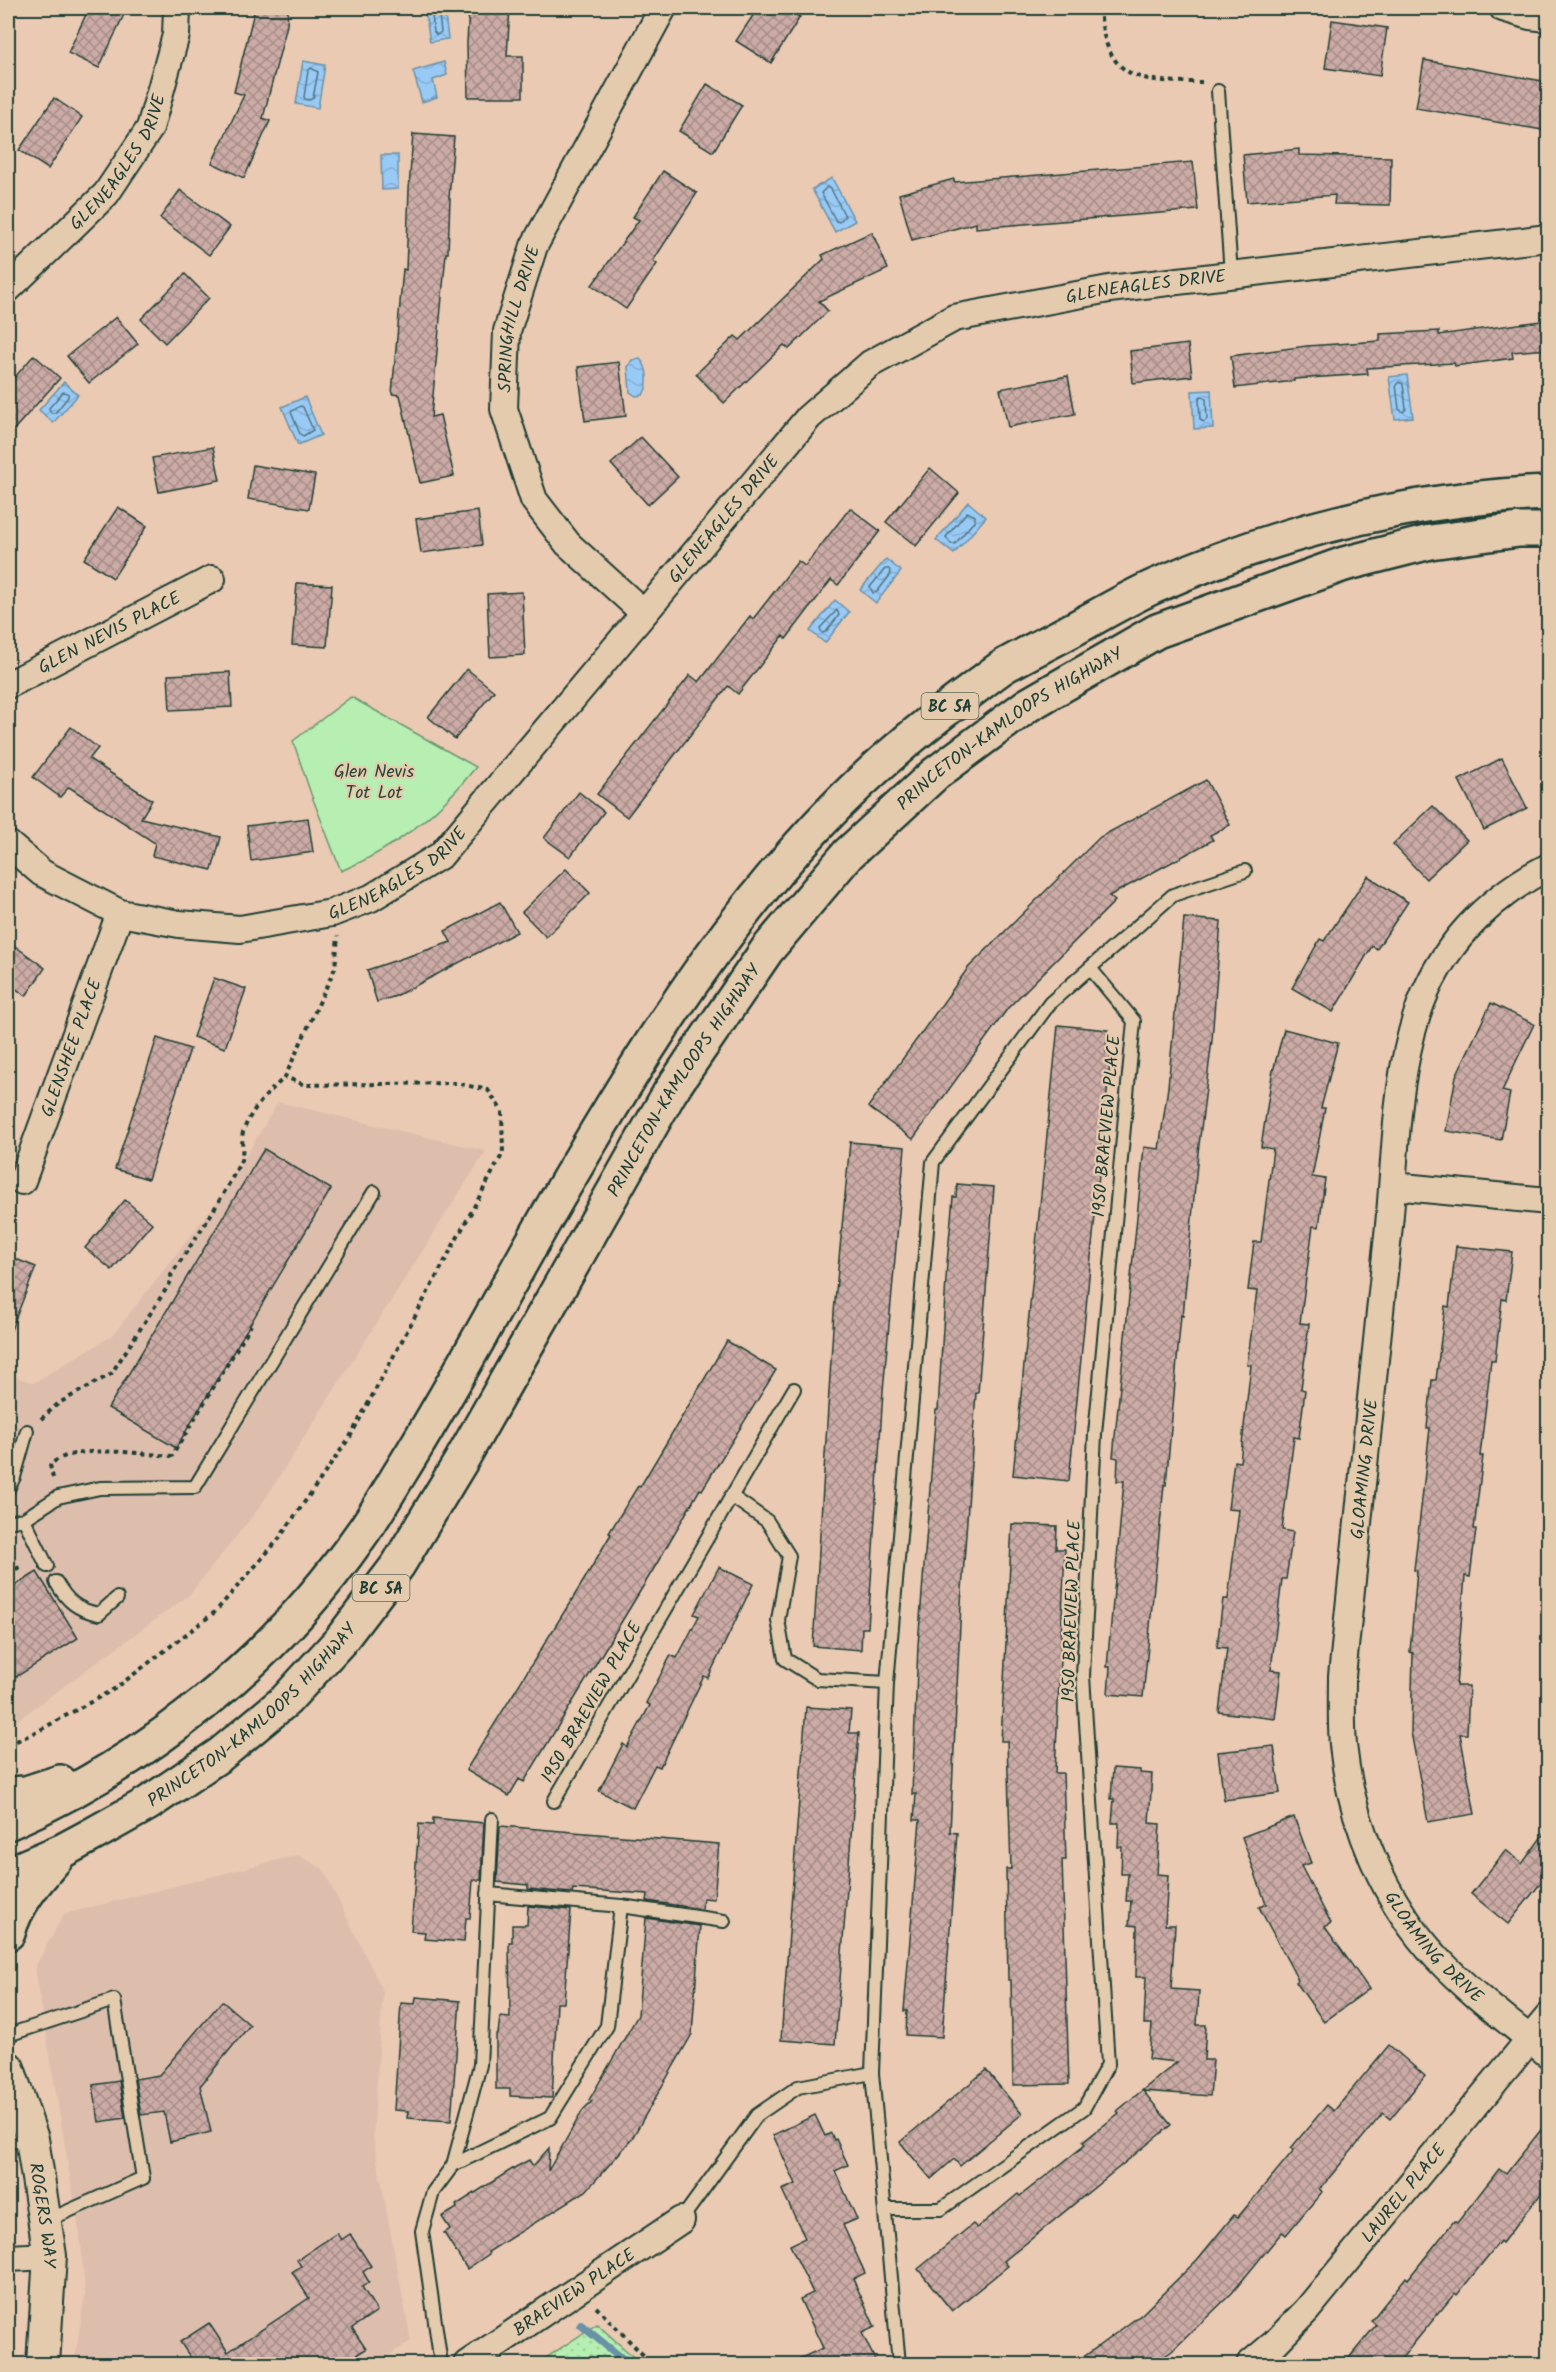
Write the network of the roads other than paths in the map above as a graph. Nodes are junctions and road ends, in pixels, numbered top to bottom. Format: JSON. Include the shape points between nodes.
{"nodes":[{"id":1,"x":177,"y":8,"type":"edge"},
{"id":2,"x":1503,"y":8,"type":"edge"},
{"id":3,"x":658,"y":9,"type":"edge"},
{"id":4,"x":1548,"y":18,"type":"edge"},
{"id":5,"x":1218,"y":91,"type":"road end"},
{"id":6,"x":1548,"y":238,"type":"edge"},
{"id":7,"x":1231,"y":274,"type":"junction"},
{"id":8,"x":8,"y":289,"type":"edge"},
{"id":9,"x":1548,"y":493,"type":"edge"},
{"id":10,"x":1548,"y":530,"type":"edge"},
{"id":11,"x":212,"y":579,"type":"dead end"},
{"id":12,"x":644,"y":613,"type":"junction"},
{"id":13,"x":8,"y":685,"type":"edge"},
{"id":14,"x":8,"y":844,"type":"edge"},
{"id":15,"x":1548,"y":867,"type":"edge"},
{"id":16,"x":1245,"y":871,"type":"dead end"},
{"id":17,"x":120,"y":913,"type":"junction"},
{"id":18,"x":1090,"y":968,"type":"junction"},
{"id":19,"x":22,"y":1181,"type":"dead end"},
{"id":20,"x":1393,"y":1186,"type":"junction"},
{"id":21,"x":374,"y":1192,"type":"dead end"},
{"id":22,"x":1548,"y":1201,"type":"edge"},
{"id":23,"x":794,"y":1389,"type":"dead end"},
{"id":24,"x":27,"y":1431,"type":"road end"},
{"id":25,"x":8,"y":1489,"type":"edge"},
{"id":26,"x":731,"y":1496,"type":"junction"},
{"id":27,"x":24,"y":1519,"type":"junction"},
{"id":28,"x":8,"y":1522,"type":"edge"},
{"id":29,"x":47,"y":1566,"type":"dead end"},
{"id":30,"x":56,"y":1582,"type":"dead end"},
{"id":31,"x":117,"y":1598,"type":"dead end"},
{"id":32,"x":887,"y":1683,"type":"junction"},
{"id":33,"x":116,"y":1765,"type":"junction"},
{"id":34,"x":8,"y":1794,"type":"edge"},
{"id":35,"x":554,"y":1801,"type":"dead end"},
{"id":36,"x":492,"y":1819,"type":"dead end"},
{"id":37,"x":8,"y":1823,"type":"edge"},
{"id":38,"x":62,"y":1851,"type":"junction"},
{"id":39,"x":8,"y":1874,"type":"edge"},
{"id":40,"x":488,"y":1894,"type":"junction"},
{"id":41,"x":621,"y":1906,"type":"junction"},
{"id":42,"x":724,"y":1921,"type":"dead end"},
{"id":43,"x":8,"y":1934,"type":"edge"},
{"id":44,"x":1548,"y":2017,"type":"edge"},
{"id":45,"x":8,"y":2035,"type":"edge"},
{"id":46,"x":1539,"y":2047,"type":"edge"},
{"id":47,"x":8,"y":2068,"type":"edge"},
{"id":48,"x":872,"y":2073,"type":"junction"},
{"id":49,"x":20,"y":2140,"type":"edge"},
{"id":50,"x":453,"y":2165,"type":"junction"},
{"id":51,"x":885,"y":2209,"type":"junction"},
{"id":52,"x":681,"y":2220,"type":"joint"},
{"id":53,"x":45,"y":2222,"type":"junction"},
{"id":54,"x":50,"y":2256,"type":"junction"},
{"id":55,"x":8,"y":2258,"type":"edge"},
{"id":56,"x":43,"y":2364,"type":"edge"},
{"id":57,"x":441,"y":2364,"type":"edge"},
{"id":58,"x":467,"y":2364,"type":"edge"},
{"id":59,"x":899,"y":2364,"type":"edge"},
{"id":60,"x":1250,"y":2364,"type":"edge"}],
"edges":[{"from":1,"to":8,"type":"street","name":"GLENEAGLES DRIVE","via":[[176,35],[150,128],[106,194]]},
{"from":2,"to":4,"type":"street"},
{"from":3,"to":12,"type":"street","name":"SPRINGHILL DRIVE","via":[[534,246],[507,331],[504,409],[534,500],[568,544]]},
{"from":5,"to":7,"type":"lane"},
{"from":6,"to":7,"type":"street","name":"GLENEAGLES DRIVE"},
{"from":7,"to":12,"type":"street","name":"GLENEAGLES DRIVE","via":[[1109,289],[954,318],[870,364],[808,417]]},
{"from":9,"to":33,"type":"main road","name":"PRINCETON-KAMLOOPS HIGHWAY","number":"BC 5A","via":[[1425,504],[1336,522],[1232,555],[1151,588],[1001,668],[906,739],[818,825],[741,916],[641,1057],[421,1438],[360,1536],[303,1609],[253,1662],[193,1714]]},
{"from":10,"to":38,"type":"main road","name":"PRINCETON-KAMLOOPS HIGHWAY","number":"BC 5A","via":[[1430,542],[1344,564],[1157,631],[1028,705],[935,774],[848,854],[767,950],[676,1083],[398,1566],[340,1641],[286,1700],[221,1755],[147,1804]]},
{"from":11,"to":13,"type":"street","name":"GLEN NEVIS PLACE"},
{"from":12,"to":17,"type":"street","name":"GLENEAGLES DRIVE","via":[[441,855],[371,898],[332,913],[240,929],[179,924]]},
{"from":14,"to":17,"type":"street","name":"GLENEAGLES DRIVE","via":[[42,873]]},
{"from":15,"to":20,"type":"street","name":"GLOAMING DRIVE","via":[[1521,881],[1474,919],[1442,959],[1417,1013],[1402,1071]]},
{"from":16,"to":18,"type":"lane","via":[[1173,896]]},
{"from":17,"to":19,"type":"street","name":"GLENSHEE PLACE"},
{"from":18,"to":32,"type":"lane","via":[[1050,1003],[933,1162]]},
{"from":18,"to":51,"type":"lane","name":"1950 BRAEVIEW PLACE","via":[[1134,1021],[1095,1434],[1083,1676],[1108,2064],[1084,2108],[941,2209]]},
{"from":20,"to":22,"type":"street"},
{"from":20,"to":46,"type":"street","name":"GLOAMING DRIVE","via":[[1342,1676],[1343,1744],[1353,1806],[1375,1863],[1403,1915],[1437,1958]]},
{"from":21,"to":27,"type":"lane","via":[[195,1487],[100,1488],[58,1497]]},
{"from":23,"to":26,"type":"lane","name":"1950 BRAEVIEW PLACE"},
{"from":24,"to":25,"type":"lane"},
{"from":26,"to":32,"type":"lane","via":[[767,1521],[789,1556],[778,1620],[785,1659],[817,1679]]},
{"from":26,"to":35,"type":"lane","name":"1950 BRAEVIEW PLACE"},
{"from":27,"to":28,"type":"lane"},
{"from":27,"to":29,"type":"lane"},
{"from":30,"to":31,"type":"lane","via":[[82,1611],[99,1614]]},
{"from":32,"to":48,"type":"lane"},
{"from":33,"to":34,"type":"main road","via":[[26,1793]]},
{"from":33,"to":37,"type":"main road","name":"PRINCETON-KAMLOOPS HIGHWAY","number":"BC 5A"},
{"from":36,"to":40,"type":"lane"},
{"from":38,"to":39,"type":"main road","name":"PRINCETON-KAMLOOPS HIGHWAY","number":"BC 5A"},
{"from":38,"to":43,"type":"main road","via":[[28,1890],[12,1916]]},
{"from":40,"to":41,"type":"lane"},
{"from":40,"to":50,"type":"lane","via":[[480,2065]]},
{"from":41,"to":42,"type":"lane"},
{"from":41,"to":50,"type":"lane","via":[[607,2026],[550,2118]]},
{"from":44,"to":46,"type":"street","name":"LAUREL PLACE"},
{"from":45,"to":53,"type":"lane","via":[[114,2000],[143,2178]]},
{"from":46,"to":60,"type":"street","name":"LAUREL PLACE","via":[[1307,2310]]},
{"from":47,"to":49,"type":"street","name":"ROGERS WAY"},
{"from":48,"to":51,"type":"lane"},
{"from":48,"to":52,"type":"lane","via":[[798,2087],[757,2115]]},
{"from":49,"to":53,"type":"street","name":"ROGERS WAY"},
{"from":50,"to":57,"type":"lane","via":[[433,2192],[422,2231]]},
{"from":51,"to":59,"type":"lane"},
{"from":52,"to":58,"type":"street","name":"BRAEVIEW PLACE"},
{"from":53,"to":54,"type":"street","name":"ROGERS WAY"},
{"from":54,"to":55,"type":"street"},
{"from":54,"to":56,"type":"street","name":"ROGERS WAY"}]}
